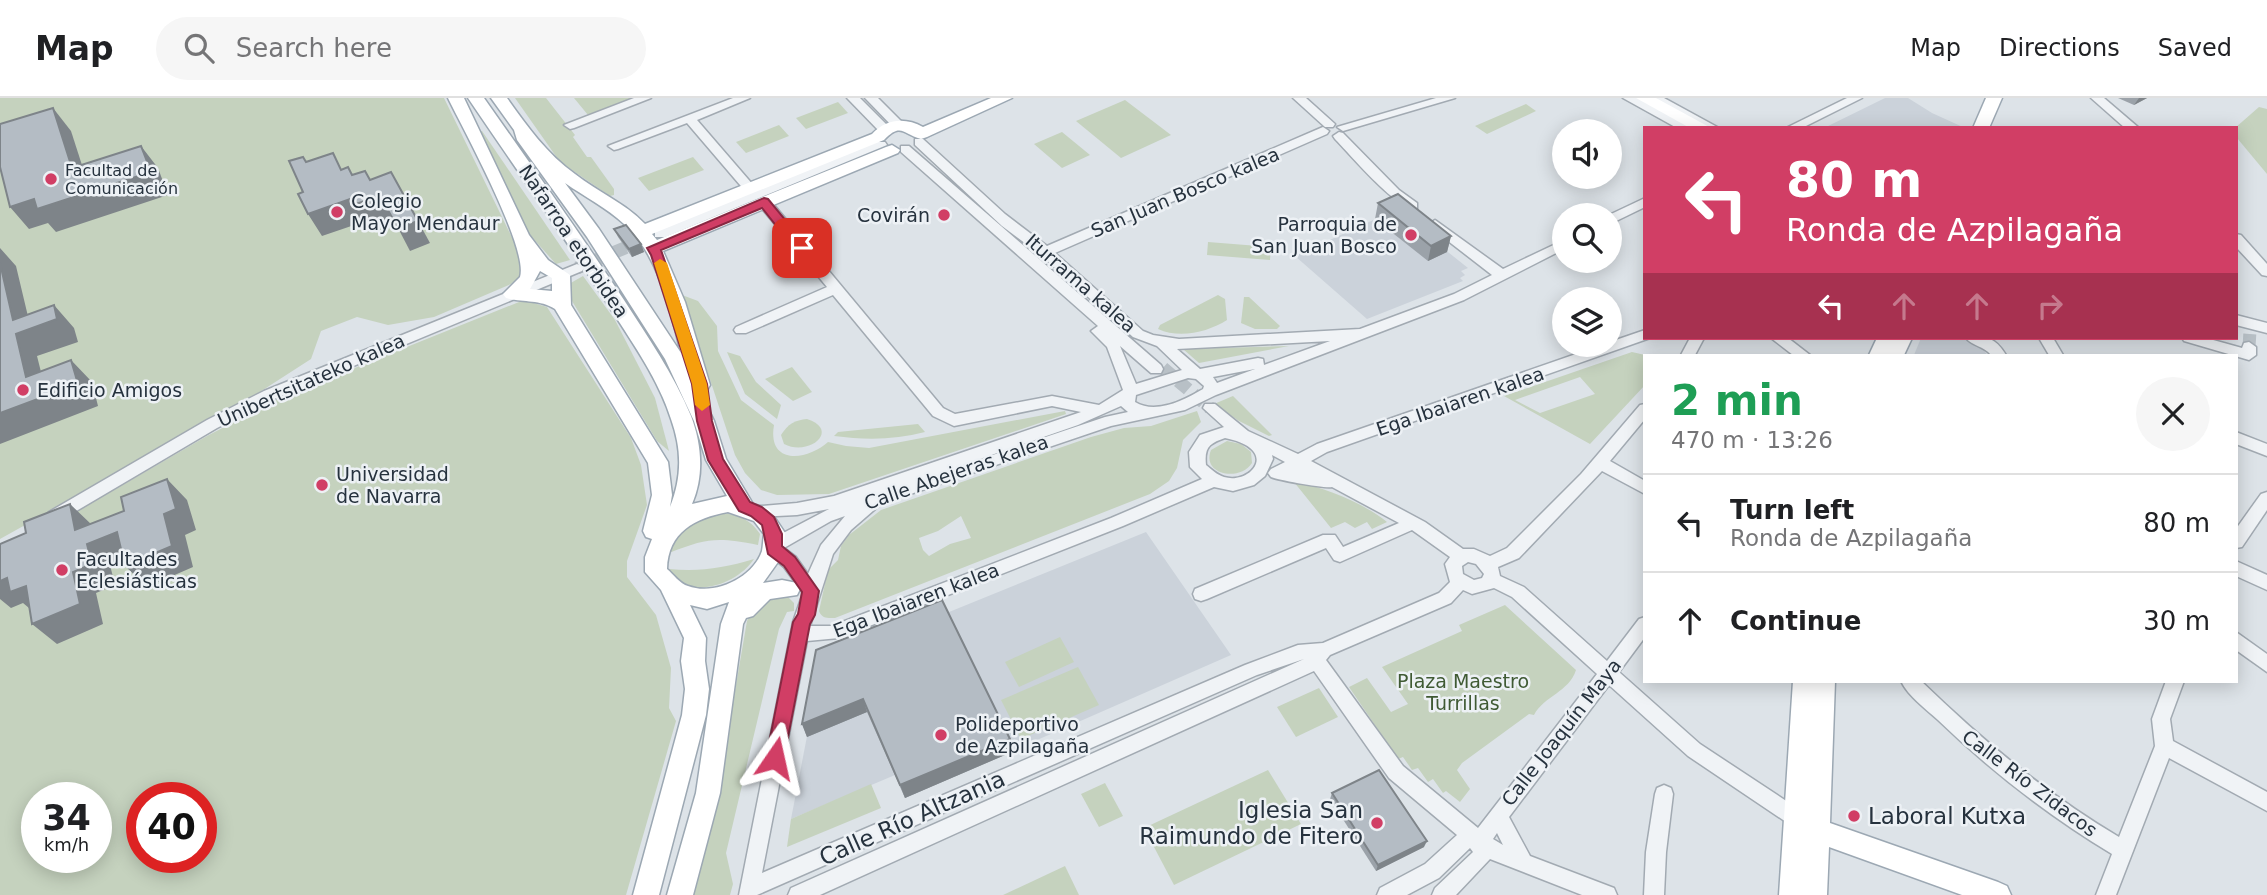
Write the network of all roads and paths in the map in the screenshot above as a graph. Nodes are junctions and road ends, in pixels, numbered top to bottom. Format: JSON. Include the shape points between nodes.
{"nodes":[{"id":1,"x":456,"y":98,"type":"edge"},
{"id":2,"x":476,"y":98,"type":"edge"},
{"id":3,"x":499,"y":98,"type":"edge"},
{"id":4,"x":645,"y":98,"type":"edge"},
{"id":5,"x":744,"y":98,"type":"edge"},
{"id":6,"x":853,"y":98,"type":"edge"},
{"id":7,"x":871,"y":98,"type":"edge"},
{"id":8,"x":981,"y":98,"type":"edge"},
{"id":9,"x":1004,"y":98,"type":"edge"},
{"id":10,"x":1299,"y":98,"type":"edge"},
{"id":11,"x":1629,"y":98,"type":"edge"},
{"id":12,"x":1638,"y":98,"type":"edge"},
{"id":13,"x":1644,"y":98,"type":"edge"},
{"id":14,"x":1655,"y":98,"type":"edge"},
{"id":15,"x":1856,"y":98,"type":"edge"},
{"id":16,"x":1994,"y":98,"type":"edge"},
{"id":17,"x":2008,"y":98,"type":"edge"},
{"id":18,"x":2096,"y":98,"type":"edge"},
{"id":19,"x":1444,"y":99,"type":"edge"},
{"id":20,"x":689,"y":118,"type":"junction"},
{"id":21,"x":570,"y":125,"type":"dead end"},
{"id":22,"x":1683,"y":126,"type":"edge"},
{"id":23,"x":1692,"y":126,"type":"edge"},
{"id":24,"x":1699,"y":126,"type":"edge"},
{"id":25,"x":1709,"y":126,"type":"edge"},
{"id":26,"x":1796,"y":126,"type":"edge"},
{"id":27,"x":1982,"y":126,"type":"edge"},
{"id":28,"x":1997,"y":126,"type":"edge"},
{"id":29,"x":2131,"y":126,"type":"edge"},
{"id":30,"x":1326,"y":128,"type":"junction"},
{"id":31,"x":522,"y":131,"type":"junction"},
{"id":32,"x":1341,"y":132,"type":"junction"},
{"id":33,"x":899,"y":137,"type":"junction"},
{"id":34,"x":614,"y":146,"type":"dead end"},
{"id":35,"x":750,"y":188,"type":"junction"},
{"id":36,"x":764,"y":202,"type":"junction"},
{"id":37,"x":1643,"y":203,"type":"edge"},
{"id":38,"x":1622,"y":214,"type":"edge"},
{"id":39,"x":1001,"y":217,"type":"junction"},
{"id":40,"x":652,"y":238,"type":"junction"},
{"id":41,"x":524,"y":239,"type":"junction"},
{"id":42,"x":2238,"y":240,"type":"edge"},
{"id":43,"x":1009,"y":243,"type":"junction"},
{"id":44,"x":1552,"y":250,"type":"edge"},
{"id":45,"x":1046,"y":252,"type":"junction"},
{"id":46,"x":569,"y":272,"type":"junction"},
{"id":47,"x":2267,"y":272,"type":"edge"},
{"id":48,"x":1503,"y":276,"type":"junction"},
{"id":49,"x":834,"y":289,"type":"junction"},
{"id":50,"x":512,"y":294,"type":"junction"},
{"id":51,"x":562,"y":305,"type":"junction"},
{"id":52,"x":2246,"y":325,"type":"edge"},
{"id":53,"x":2267,"y":328,"type":"edge"},
{"id":54,"x":741,"y":330,"type":"dead end"},
{"id":55,"x":1359,"y":334,"type":"junction"},
{"id":56,"x":1643,"y":336,"type":"edge"},
{"id":57,"x":1781,"y":340,"type":"edge"},
{"id":58,"x":1976,"y":340,"type":"edge"},
{"id":59,"x":2196,"y":340,"type":"edge"},
{"id":60,"x":1162,"y":343,"type":"junction"},
{"id":61,"x":2249,"y":348,"type":"dead end"},
{"id":62,"x":1994,"y":350,"type":"edge"},
{"id":63,"x":1305,"y":353,"type":"junction"},
{"id":64,"x":1802,"y":354,"type":"edge"},
{"id":65,"x":1197,"y":373,"type":"junction"},
{"id":66,"x":1211,"y":391,"type":"junction"},
{"id":67,"x":1129,"y":393,"type":"junction"},
{"id":68,"x":1068,"y":403,"type":"junction"},
{"id":69,"x":1099,"y":410,"type":"junction"},
{"id":70,"x":1643,"y":411,"type":"edge"},
{"id":71,"x":1145,"y":414,"type":"junction"},
{"id":72,"x":1080,"y":418,"type":"junction"},
{"id":73,"x":704,"y":421,"type":"junction"},
{"id":74,"x":1213,"y":436,"type":"junction"},
{"id":75,"x":1251,"y":438,"type":"junction"},
{"id":76,"x":2238,"y":439,"type":"edge"},
{"id":77,"x":2267,"y":450,"type":"edge"},
{"id":78,"x":1300,"y":461,"type":"junction"},
{"id":79,"x":1600,"y":463,"type":"junction"},
{"id":80,"x":1198,"y":467,"type":"junction"},
{"id":81,"x":1270,"y":472,"type":"junction"},
{"id":82,"x":1213,"y":481,"type":"junction"},
{"id":83,"x":1643,"y":487,"type":"edge"},
{"id":84,"x":2267,"y":498,"type":"edge"},
{"id":85,"x":875,"y":501,"type":"junction"},
{"id":86,"x":1370,"y":501,"type":"junction"},
{"id":87,"x":751,"y":509,"type":"junction"},
{"id":88,"x":1147,"y":510,"type":"junction"},
{"id":89,"x":43,"y":524,"type":"edge"},
{"id":90,"x":664,"y":527,"type":"junction"},
{"id":91,"x":1405,"y":527,"type":"dead end"},
{"id":92,"x":2238,"y":539,"type":"edge"},
{"id":93,"x":774,"y":548,"type":"junction"},
{"id":94,"x":1460,"y":557,"type":"junction"},
{"id":95,"x":2238,"y":569,"type":"edge"},
{"id":96,"x":1490,"y":571,"type":"junction"},
{"id":97,"x":1460,"y":582,"type":"junction"},
{"id":98,"x":2267,"y":583,"type":"edge"},
{"id":99,"x":750,"y":584,"type":"junction"},
{"id":100,"x":800,"y":590,"type":"junction"},
{"id":101,"x":672,"y":591,"type":"junction"},
{"id":102,"x":1201,"y":594,"type":"dead end"},
{"id":103,"x":1643,"y":627,"type":"edge"},
{"id":104,"x":801,"y":628,"type":"junction"},
{"id":105,"x":2242,"y":644,"type":"edge"},
{"id":106,"x":1319,"y":654,"type":"junction"},
{"id":107,"x":693,"y":661,"type":"junction"},
{"id":108,"x":2267,"y":664,"type":"edge"},
{"id":109,"x":1608,"y":672,"type":"junction"},
{"id":110,"x":726,"y":675,"type":"junction"},
{"id":111,"x":1805,"y":683,"type":"edge"},
{"id":112,"x":1823,"y":683,"type":"edge"},
{"id":113,"x":1912,"y":683,"type":"edge"},
{"id":114,"x":2174,"y":683,"type":"edge"},
{"id":115,"x":1095,"y":738,"type":"junction"},
{"id":116,"x":2164,"y":746,"type":"junction"},
{"id":117,"x":1076,"y":747,"type":"junction"},
{"id":118,"x":1095,"y":760,"type":"junction"},
{"id":119,"x":1664,"y":794,"type":"dead end"},
{"id":120,"x":2267,"y":802,"type":"edge"},
{"id":121,"x":1497,"y":815,"type":"junction"},
{"id":122,"x":1807,"y":826,"type":"junction"},
{"id":123,"x":1479,"y":841,"type":"junction"},
{"id":124,"x":2124,"y":851,"type":"junction"},
{"id":125,"x":1524,"y":864,"type":"junction"},
{"id":126,"x":748,"y":892,"type":"edge"},
{"id":127,"x":646,"y":895,"type":"edge"},
{"id":128,"x":680,"y":895,"type":"edge"},
{"id":129,"x":798,"y":895,"type":"edge"},
{"id":130,"x":1387,"y":895,"type":"edge"},
{"id":131,"x":1442,"y":895,"type":"edge"},
{"id":132,"x":1607,"y":895,"type":"edge"},
{"id":133,"x":1654,"y":895,"type":"edge"},
{"id":134,"x":1792,"y":895,"type":"edge"},
{"id":135,"x":1814,"y":895,"type":"edge"},
{"id":136,"x":1998,"y":895,"type":"edge"},
{"id":137,"x":2106,"y":895,"type":"edge"}],
"edges":[{"from":1,"to":41,"type":"main road"},
{"from":2,"to":90,"type":"main road","name":"Nafarroa etorbidea","via":[[604,284],[665,387],[679,456]]},
{"from":3,"to":31,"type":"main road","name":"Nafarroa etorbidea"},
{"from":4,"to":21,"type":"street"},
{"from":5,"to":20,"type":"street"},
{"from":6,"to":33,"type":"street","name":"Iturrama kalea"},
{"from":7,"to":33,"type":"street","name":"Iturrama kalea"},
{"from":8,"to":33,"type":"main road"},
{"from":9,"to":33,"type":"main road"},
{"from":10,"to":30,"type":"street"},
{"from":11,"to":22,"type":"street"},
{"from":12,"to":23,"type":"main road"},
{"from":13,"to":24,"type":"main road"},
{"from":14,"to":25,"type":"street"},
{"from":15,"to":26,"type":"street"},
{"from":16,"to":27,"type":"main road"},
{"from":17,"to":28,"type":"main road"},
{"from":18,"to":29,"type":"street"},
{"from":19,"to":32,"type":"street"},
{"from":20,"to":34,"type":"street"},
{"from":20,"to":35,"type":"street"},
{"from":30,"to":32,"type":"street","via":[[1329,136]]},
{"from":30,"to":45,"type":"street","name":"San Juan Bosco kalea"},
{"from":31,"to":40,"type":"main road","name":"Nafarroa etorbidea","via":[[560,172]]},
{"from":31,"to":73,"type":"main road","name":"Nafarroa etorbidea","via":[[674,357]]},
{"from":32,"to":48,"type":"street","via":[[1395,192]]},
{"from":33,"to":35,"type":"main road"},
{"from":33,"to":36,"type":"main road"},
{"from":33,"to":39,"type":"street","name":"Iturrama kalea"},
{"from":33,"to":40,"type":"street"},
{"from":33,"to":43,"type":"street","name":"Iturrama kalea"},
{"from":35,"to":40,"type":"main road"},
{"from":36,"to":40,"type":"main road"},
{"from":36,"to":49,"type":"street"},
{"from":37,"to":38,"type":"street"},
{"from":39,"to":43,"type":"street","name":"Iturrama kalea","via":[[1160,369]]},
{"from":39,"to":45,"type":"street","name":"Iturrama kalea"},
{"from":40,"to":73,"type":"main road","name":"Nafarroa etorbidea","via":[[699,384]]},
{"from":41,"to":46,"type":"main road","via":[[542,264]]},
{"from":41,"to":50,"type":"main road","via":[[532,268],[530,279]]},
{"from":42,"to":47,"type":"street"},
{"from":43,"to":67,"type":"street","name":"Iturrama kalea","via":[[1113,345]]},
{"from":44,"to":48,"type":"street"},
{"from":45,"to":60,"type":"street","name":"Iturrama kalea","via":[[1138,334]]},
{"from":46,"to":50,"type":"street","name":"Unibertsitateko kalea"},
{"from":46,"to":51,"type":"main road"},
{"from":48,"to":55,"type":"street"},
{"from":49,"to":54,"type":"street"},
{"from":49,"to":68,"type":"street","via":[[938,412],[954,419],[1041,402]]},
{"from":50,"to":51,"type":"main road","via":[[547,296]]},
{"from":50,"to":89,"type":"street","name":"Unibertsitateko kalea","via":[[269,395]]},
{"from":51,"to":90,"type":"main road","via":[[658,462]]},
{"from":52,"to":53,"type":"street"},
{"from":55,"to":60,"type":"street"},
{"from":55,"to":63,"type":"street"},
{"from":56,"to":78,"type":"street","name":"Ega Ibaiaren kalea","via":[[1322,448]]},
{"from":57,"to":64,"type":"street"},
{"from":58,"to":62,"type":"street"},
{"from":59,"to":61,"type":"street","via":[[2249,355]]},
{"from":60,"to":65,"type":"street","name":"Iturrama kalea"},
{"from":63,"to":65,"type":"street"},
{"from":63,"to":66,"type":"street"},
{"from":65,"to":66,"type":"street","name":"Iturrama kalea","via":[[1211,385]]},
{"from":65,"to":67,"type":"street","name":"Calle Abejeras kalea"},
{"from":66,"to":71,"type":"street","name":"Calle Abejeras kalea"},
{"from":67,"to":69,"type":"street","name":"Calle Abejeras kalea"},
{"from":67,"to":71,"type":"street","via":[[1128,405]]},
{"from":68,"to":69,"type":"street"},
{"from":68,"to":72,"type":"street"},
{"from":69,"to":72,"type":"street","name":"Calle Abejeras kalea"},
{"from":70,"to":79,"type":"street"},
{"from":71,"to":85,"type":"street","name":"Calle Abejeras kalea","via":[[1102,423]]},
{"from":72,"to":87,"type":"street","name":"Calle Abejeras kalea","via":[[835,502]]},
{"from":73,"to":87,"type":"main road","name":"Nafarroa etorbidea","via":[[716,460]]},
{"from":74,"to":75,"type":"street","via":[[1225,432]]},
{"from":74,"to":75,"type":"street","via":[[1206,409]]},
{"from":74,"to":80,"type":"street","via":[[1205,439],[1197,452]]},
{"from":75,"to":78,"type":"street"},
{"from":75,"to":81,"type":"street"},
{"from":76,"to":77,"type":"street"},
{"from":78,"to":81,"type":"street","name":"Ega Ibaiaren kalea"},
{"from":78,"to":86,"type":"street"},
{"from":79,"to":83,"type":"street"},
{"from":79,"to":96,"type":"street"},
{"from":80,"to":82,"type":"street"},
{"from":80,"to":88,"type":"street","name":"Ega Ibaiaren kalea"},
{"from":81,"to":82,"type":"street","via":[[1242,484]]},
{"from":81,"to":86,"type":"street","via":[[1309,477]]},
{"from":82,"to":88,"type":"street","name":"Ega Ibaiaren kalea"},
{"from":84,"to":92,"type":"street"},
{"from":85,"to":93,"type":"street","name":"Calle Abejeras kalea","via":[[825,517]]},
{"from":85,"to":100,"type":"street","via":[[825,549]]},
{"from":86,"to":94,"type":"street"},
{"from":87,"to":90,"type":"main road","via":[[710,506]]},
{"from":87,"to":93,"type":"main road","via":[[772,528]]},
{"from":88,"to":104,"type":"street","name":"Ega Ibaiaren kalea","via":[[833,633]]},
{"from":90,"to":101,"type":"main road","via":[[656,572]]},
{"from":90,"to":107,"type":"main road","name":"Nafarroa etorbidea","via":[[644,561]]},
{"from":91,"to":102,"type":"street","via":[[1340,555],[1329,540]]},
{"from":93,"to":99,"type":"main road","via":[[770,561]]},
{"from":93,"to":100,"type":"street","via":[[796,569]]},
{"from":94,"to":96,"type":"street","via":[[1472,555]]},
{"from":94,"to":97,"type":"street","via":[[1452,568]]},
{"from":95,"to":98,"type":"street"},
{"from":96,"to":97,"type":"street","via":[[1478,587]]},
{"from":96,"to":109,"type":"street"},
{"from":97,"to":106,"type":"street","name":"Calle Río Altzania","via":[[1445,598]]},
{"from":99,"to":100,"type":"street"},
{"from":99,"to":101,"type":"main road","via":[[708,598]]},
{"from":99,"to":110,"type":"main road","via":[[732,624]]},
{"from":100,"to":104,"type":"street"},
{"from":100,"to":110,"type":"main road","via":[[765,590],[751,601],[741,618]]},
{"from":101,"to":107,"type":"main road","name":"Nafarroa etorbidea","via":[[695,638]]},
{"from":103,"to":109,"type":"street","name":"Calle Joaquín Maya"},
{"from":104,"to":126,"type":"street"},
{"from":105,"to":108,"type":"street"},
{"from":106,"to":115,"type":"street","name":"Calle Río Altzania","via":[[1298,652],[1262,665]]},
{"from":106,"to":118,"type":"street","name":"Calle Río Altzania","via":[[1308,666]]},
{"from":106,"to":123,"type":"street","via":[[1396,772]]},
{"from":107,"to":127,"type":"main road","name":"Nafarroa etorbidea","via":[[694,715]]},
{"from":109,"to":121,"type":"street","name":"Calle Joaquín Maya"},
{"from":109,"to":122,"type":"street","via":[[1694,750]]},
{"from":110,"to":128,"type":"main road","via":[[708,793]]},
{"from":111,"to":122,"type":"main road"},
{"from":112,"to":122,"type":"main road"},
{"from":113,"to":124,"type":"street","name":"Calle Río Zidacos","via":[[1982,752]]},
{"from":114,"to":116,"type":"street","via":[[2161,719]]},
{"from":115,"to":117,"type":"street","name":"Calle Río Altzania"},
{"from":115,"to":118,"type":"street","via":[[1103,746]]},
{"from":116,"to":120,"type":"street"},
{"from":116,"to":124,"type":"street"},
{"from":117,"to":118,"type":"street","via":[[1080,759]]},
{"from":117,"to":126,"type":"street","name":"Calle Río Altzania"},
{"from":118,"to":129,"type":"street","name":"Calle Río Altzania"},
{"from":119,"to":133,"type":"street"},
{"from":121,"to":123,"type":"street","name":"Calle Joaquín Maya"},
{"from":121,"to":125,"type":"street"},
{"from":122,"to":134,"type":"main road"},
{"from":122,"to":135,"type":"main road"},
{"from":122,"to":136,"type":"main road"},
{"from":123,"to":125,"type":"street"},
{"from":123,"to":130,"type":"street","via":[[1463,842],[1432,871]]},
{"from":123,"to":131,"type":"street","name":"Calle Joaquín Maya","via":[[1480,858]]},
{"from":124,"to":137,"type":"street"},
{"from":125,"to":132,"type":"street"}]}
